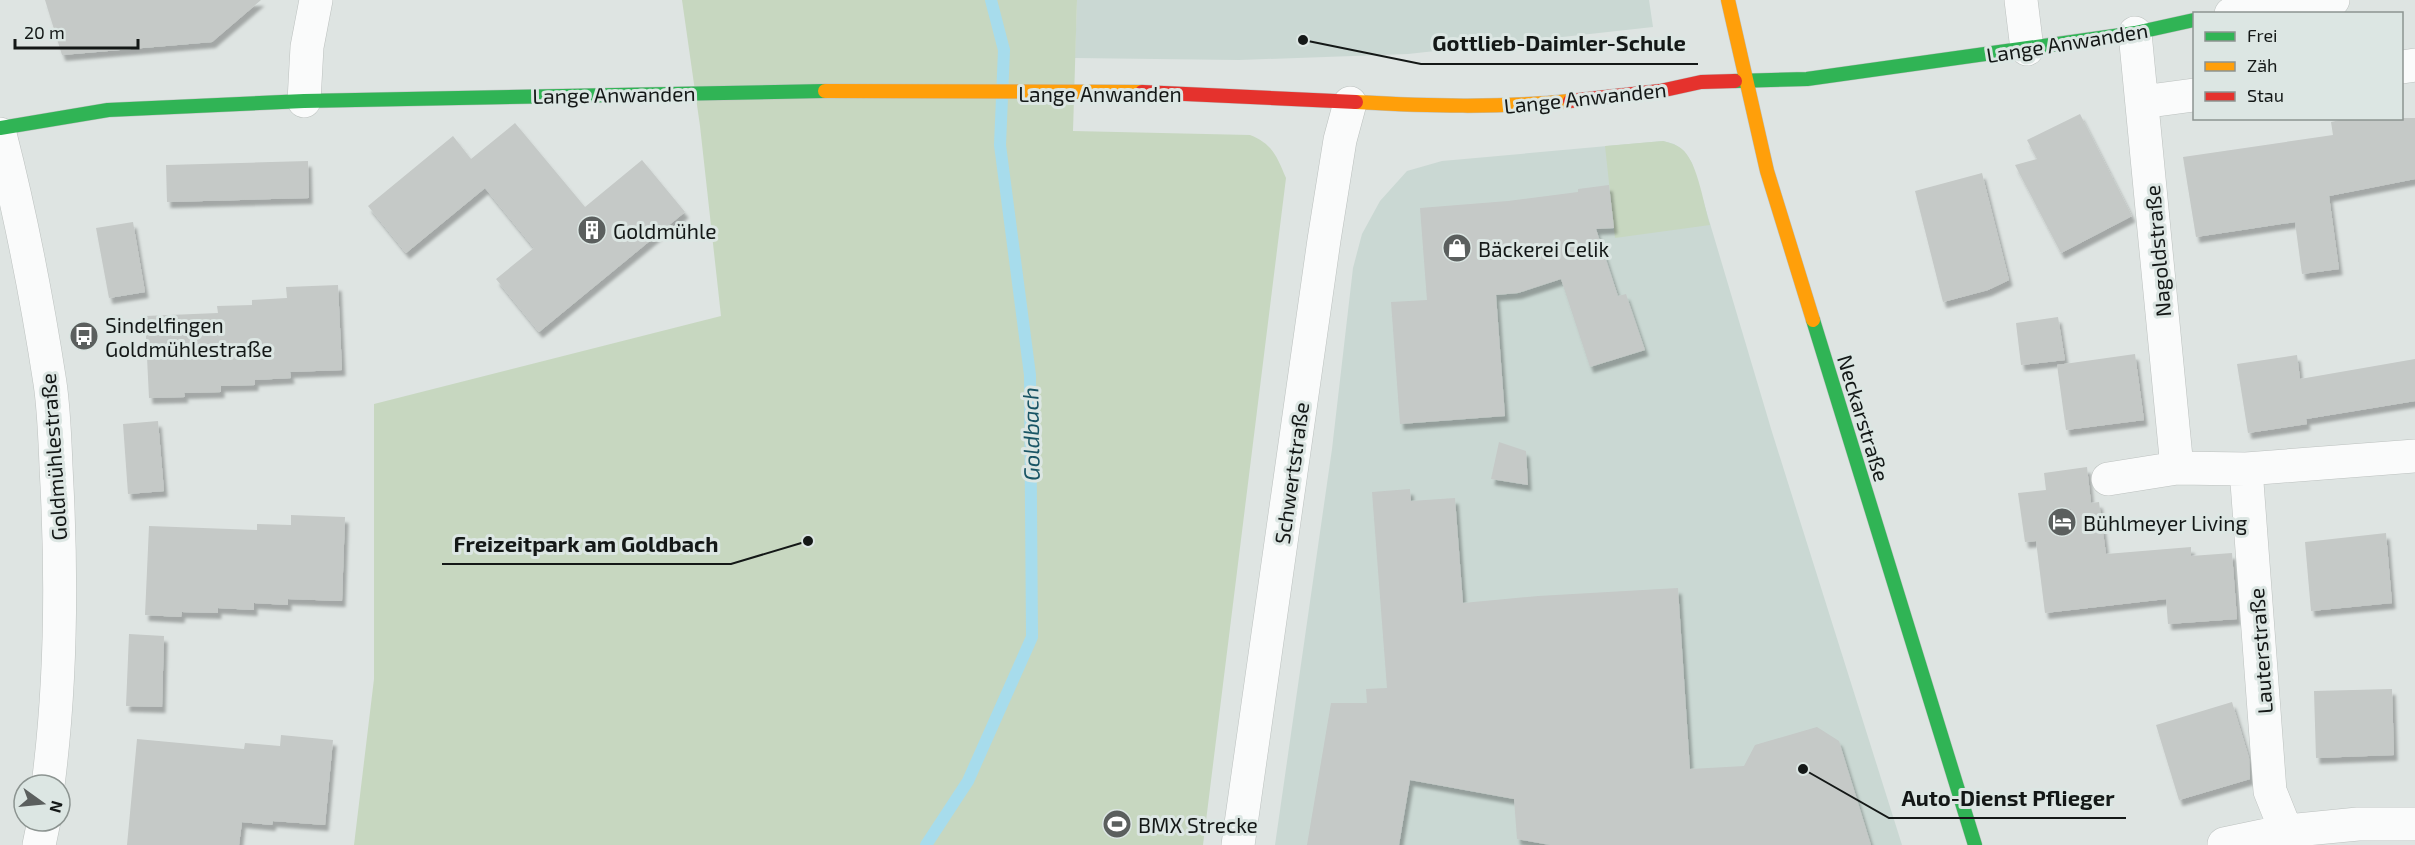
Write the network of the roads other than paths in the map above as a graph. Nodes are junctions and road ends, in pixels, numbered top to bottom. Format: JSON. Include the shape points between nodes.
{"nodes":[{"id":1,"x":316,"y":0,"type":"edge"},
{"id":2,"x":1728,"y":0,"type":"edge"},
{"id":3,"x":2021,"y":0,"type":"edge"},
{"id":4,"x":2333,"y":0,"type":"edge"},
{"id":5,"x":2246,"y":12,"type":"edge"},
{"id":6,"x":2193,"y":20,"type":"edge"},
{"id":7,"x":2135,"y":33,"type":"junction"},
{"id":8,"x":2027,"y":49,"type":"junction"},
{"id":9,"x":1746,"y":81,"type":"junction"},
{"id":10,"x":2193,"y":95,"type":"edge"},
{"id":11,"x":304,"y":101,"type":"junction"},
{"id":12,"x":2142,"y":102,"type":"junction"},
{"id":13,"x":1350,"y":103,"type":"junction"},
{"id":14,"x":0,"y":128,"type":"edge"},
{"id":15,"x":0,"y":134,"type":"edge"},
{"id":16,"x":2415,"y":456,"type":"edge"},
{"id":17,"x":2177,"y":468,"type":"junction"},
{"id":18,"x":2246,"y":469,"type":"junction"},
{"id":19,"x":2108,"y":479,"type":"dead end"},
{"id":20,"x":50,"y":773,"type":"edge"},
{"id":21,"x":2415,"y":824,"type":"edge"},
{"id":22,"x":2286,"y":831,"type":"junction"},
{"id":23,"x":2358,"y":834,"type":"edge"},
{"id":24,"x":2224,"y":844,"type":"edge"},
{"id":25,"x":1238,"y":845,"type":"edge"},
{"id":26,"x":1975,"y":845,"type":"edge"}],
"edges":[{"from":1,"to":11,"type":"street","via":[[307,47]]},
{"from":2,"to":9,"type":"street","name":"Neckarstraße"},
{"from":3,"to":8,"type":"street"},
{"from":4,"to":5,"type":"street"},
{"from":6,"to":7,"type":"street","name":"Lange Anwanden"},
{"from":7,"to":8,"type":"street","name":"Lange Anwanden"},
{"from":7,"to":12,"type":"street","name":"Nagoldstraße"},
{"from":8,"to":9,"type":"street","name":"Lange Anwanden","via":[[1808,79]]},
{"from":9,"to":13,"type":"street","name":"Lange Anwanden","via":[[1701,82],[1659,91],[1519,106]]},
{"from":9,"to":26,"type":"street","name":"Neckarstraße","via":[[1767,171]]},
{"from":10,"to":12,"type":"street"},
{"from":11,"to":13,"type":"street","name":"Lange Anwanden","via":[[962,91],[1151,92]]},
{"from":11,"to":14,"type":"street","name":"Lange Anwanden","via":[[108,110]]},
{"from":12,"to":17,"type":"street","name":"Nagoldstraße"},
{"from":13,"to":25,"type":"street","name":"Schwertstraße","via":[[1324,240]]},
{"from":15,"to":20,"type":"street","name":"Goldmühlestraße","via":[[33,279],[54,423],[61,629]]},
{"from":16,"to":18,"type":"street"},
{"from":17,"to":18,"type":"street"},
{"from":17,"to":19,"type":"street"},
{"from":18,"to":22,"type":"street","name":"Lauterstraße","via":[[2270,791]]},
{"from":21,"to":23,"type":"street"},
{"from":22,"to":23,"type":"street"},
{"from":22,"to":24,"type":"street"}]}
